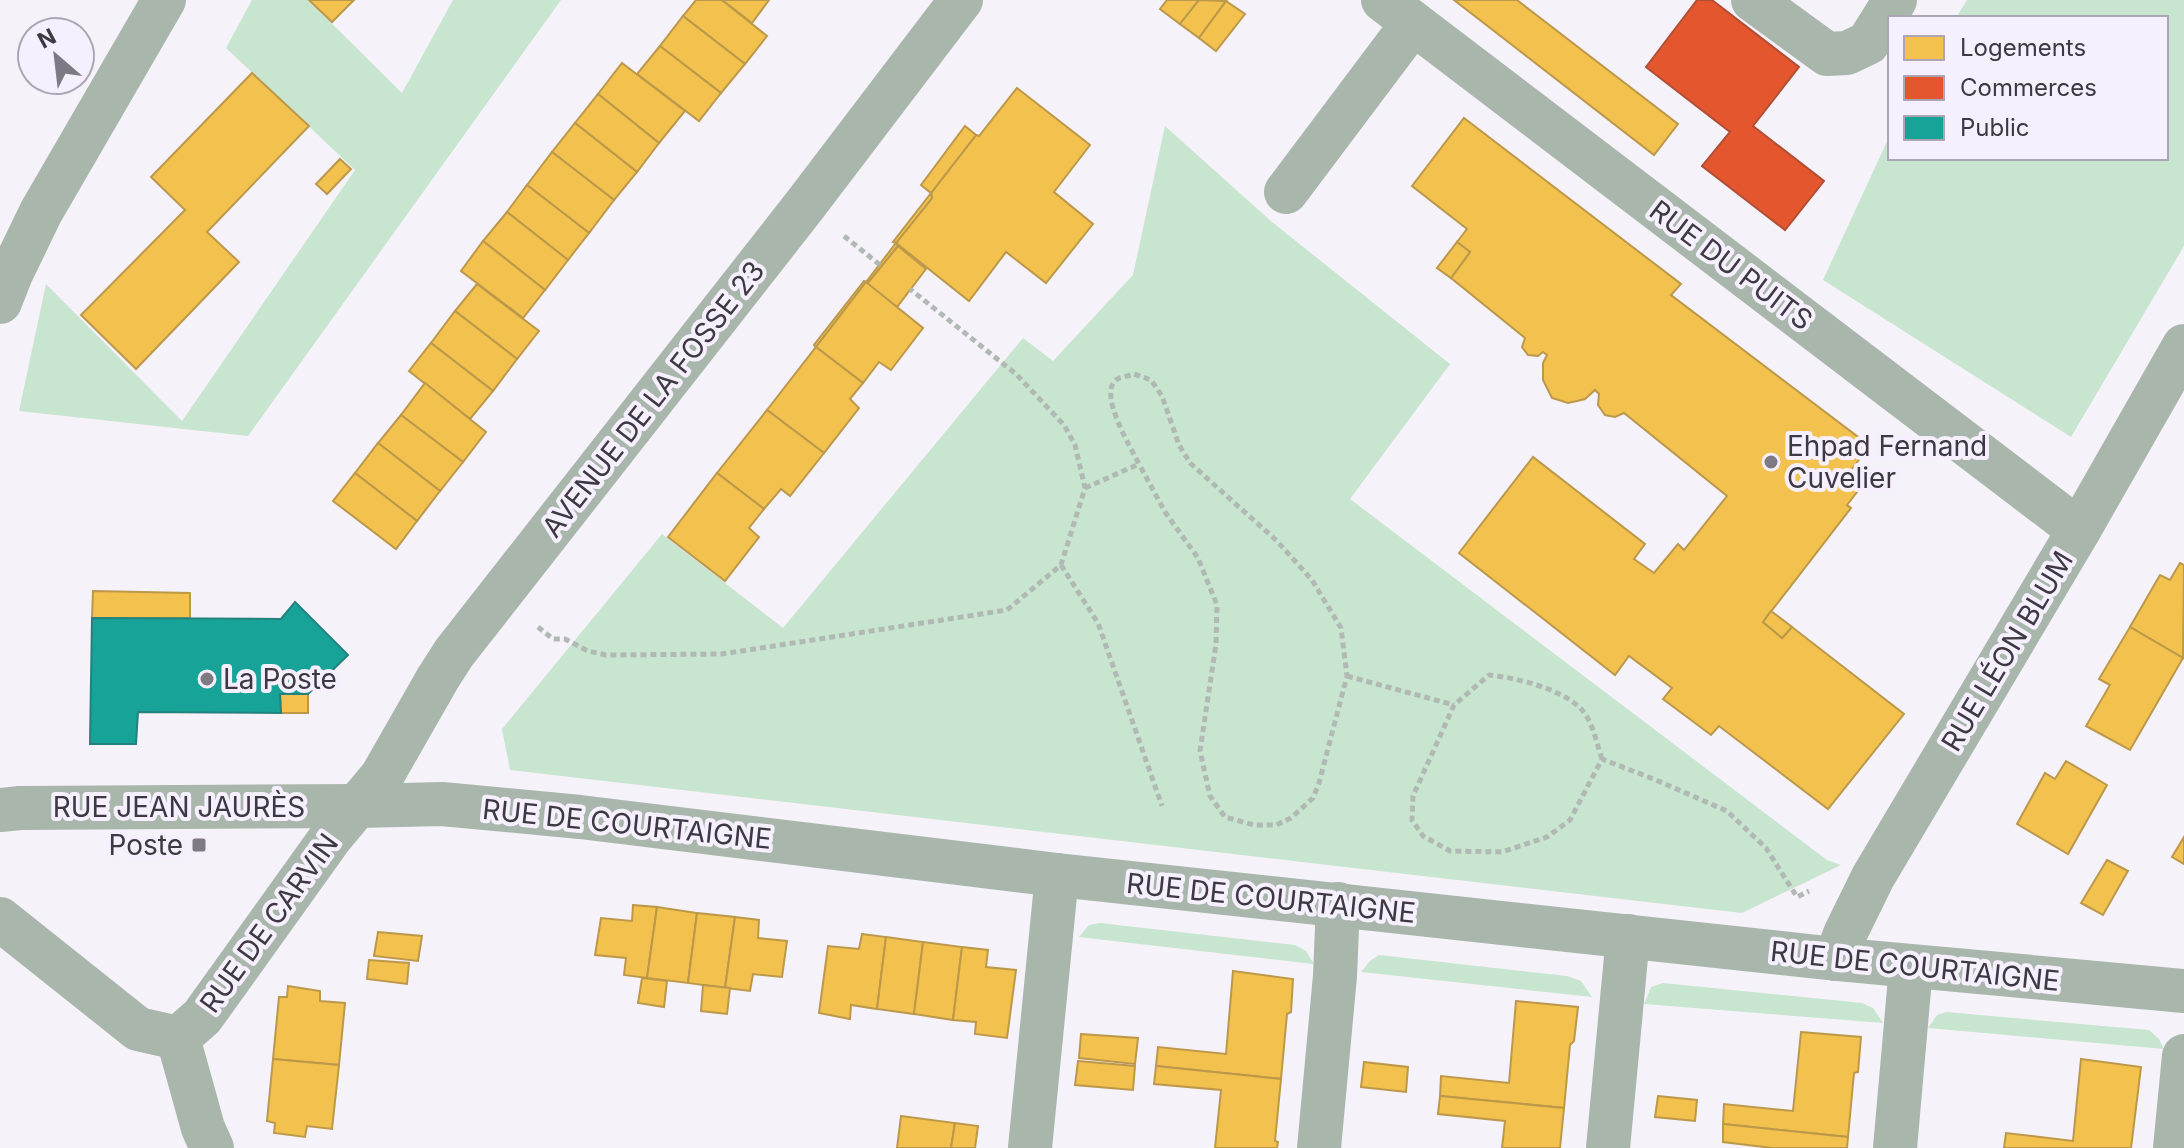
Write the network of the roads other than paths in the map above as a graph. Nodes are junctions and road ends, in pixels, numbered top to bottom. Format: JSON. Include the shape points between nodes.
{"nodes":[{"id":1,"x":164,"y":0,"type":"edge"},
{"id":2,"x":961,"y":0,"type":"edge"},
{"id":3,"x":1753,"y":0,"type":"edge"},
{"id":4,"x":1895,"y":0,"type":"edge"},
{"id":5,"x":1398,"y":12,"type":"edge"},
{"id":6,"x":1286,"y":192,"type":"dead end"},
{"id":7,"x":0,"y":302,"type":"edge"},
{"id":8,"x":2184,"y":346,"type":"edge"},
{"id":9,"x":2079,"y":530,"type":"junction"},
{"id":10,"x":359,"y":806,"type":"junction"},
{"id":11,"x":0,"y":810,"type":"edge"},
{"id":12,"x":1057,"y":875,"type":"junction"},
{"id":13,"x":1338,"y":904,"type":"junction"},
{"id":14,"x":0,"y":919,"type":"edge"},
{"id":15,"x":1628,"y":936,"type":"junction"},
{"id":16,"x":1836,"y":959,"type":"junction"},
{"id":17,"x":1911,"y":967,"type":"junction"},
{"id":18,"x":2184,"y":991,"type":"edge"},
{"id":19,"x":178,"y":1038,"type":"junction"},
{"id":20,"x":2184,"y":1056,"type":"edge"},
{"id":21,"x":212,"y":1148,"type":"edge"},
{"id":22,"x":1030,"y":1148,"type":"edge"},
{"id":23,"x":1319,"y":1148,"type":"edge"},
{"id":24,"x":1608,"y":1148,"type":"edge"},
{"id":25,"x":1895,"y":1148,"type":"edge"},
{"id":26,"x":2175,"y":1148,"type":"edge"}],
"edges":[{"from":1,"to":7,"type":"street","via":[[41,212]]},
{"from":2,"to":10,"type":"street","name":"AVENUE DE LA FOSSE 23","via":[[438,678]]},
{"from":3,"to":4,"type":"street","via":[[1827,54],[1847,53],[1868,43]]},
{"from":5,"to":6,"type":"street"},
{"from":5,"to":9,"type":"street","name":"RUE DU PUITS"},
{"from":8,"to":9,"type":"street","name":"RUE LÉON BLUM"},
{"from":9,"to":16,"type":"street","name":"RUE LÉON BLUM","via":[[1873,877]]},
{"from":10,"to":11,"type":"street","name":"RUE JEAN JAURÈS"},
{"from":10,"to":12,"type":"street","name":"RUE DE COURTAIGNE","via":[[442,804],[580,817]]},
{"from":10,"to":19,"type":"street","name":"RUE DE CARVIN","via":[[202,1017]]},
{"from":12,"to":13,"type":"street","name":"RUE DE COURTAIGNE"},
{"from":12,"to":22,"type":"street"},
{"from":13,"to":15,"type":"street","name":"RUE DE COURTAIGNE"},
{"from":13,"to":23,"type":"street"},
{"from":14,"to":19,"type":"street","name":"RUE DE CARVIN","via":[[138,1029]]},
{"from":15,"to":16,"type":"street","name":"RUE DE COURTAIGNE"},
{"from":15,"to":24,"type":"street"},
{"from":16,"to":17,"type":"street","name":"RUE DE COURTAIGNE"},
{"from":17,"to":18,"type":"street","name":"RUE DE COURTAIGNE"},
{"from":17,"to":25,"type":"street"},
{"from":19,"to":21,"type":"street","name":"RUE DE CARVIN"},
{"from":20,"to":26,"type":"street"}]}
